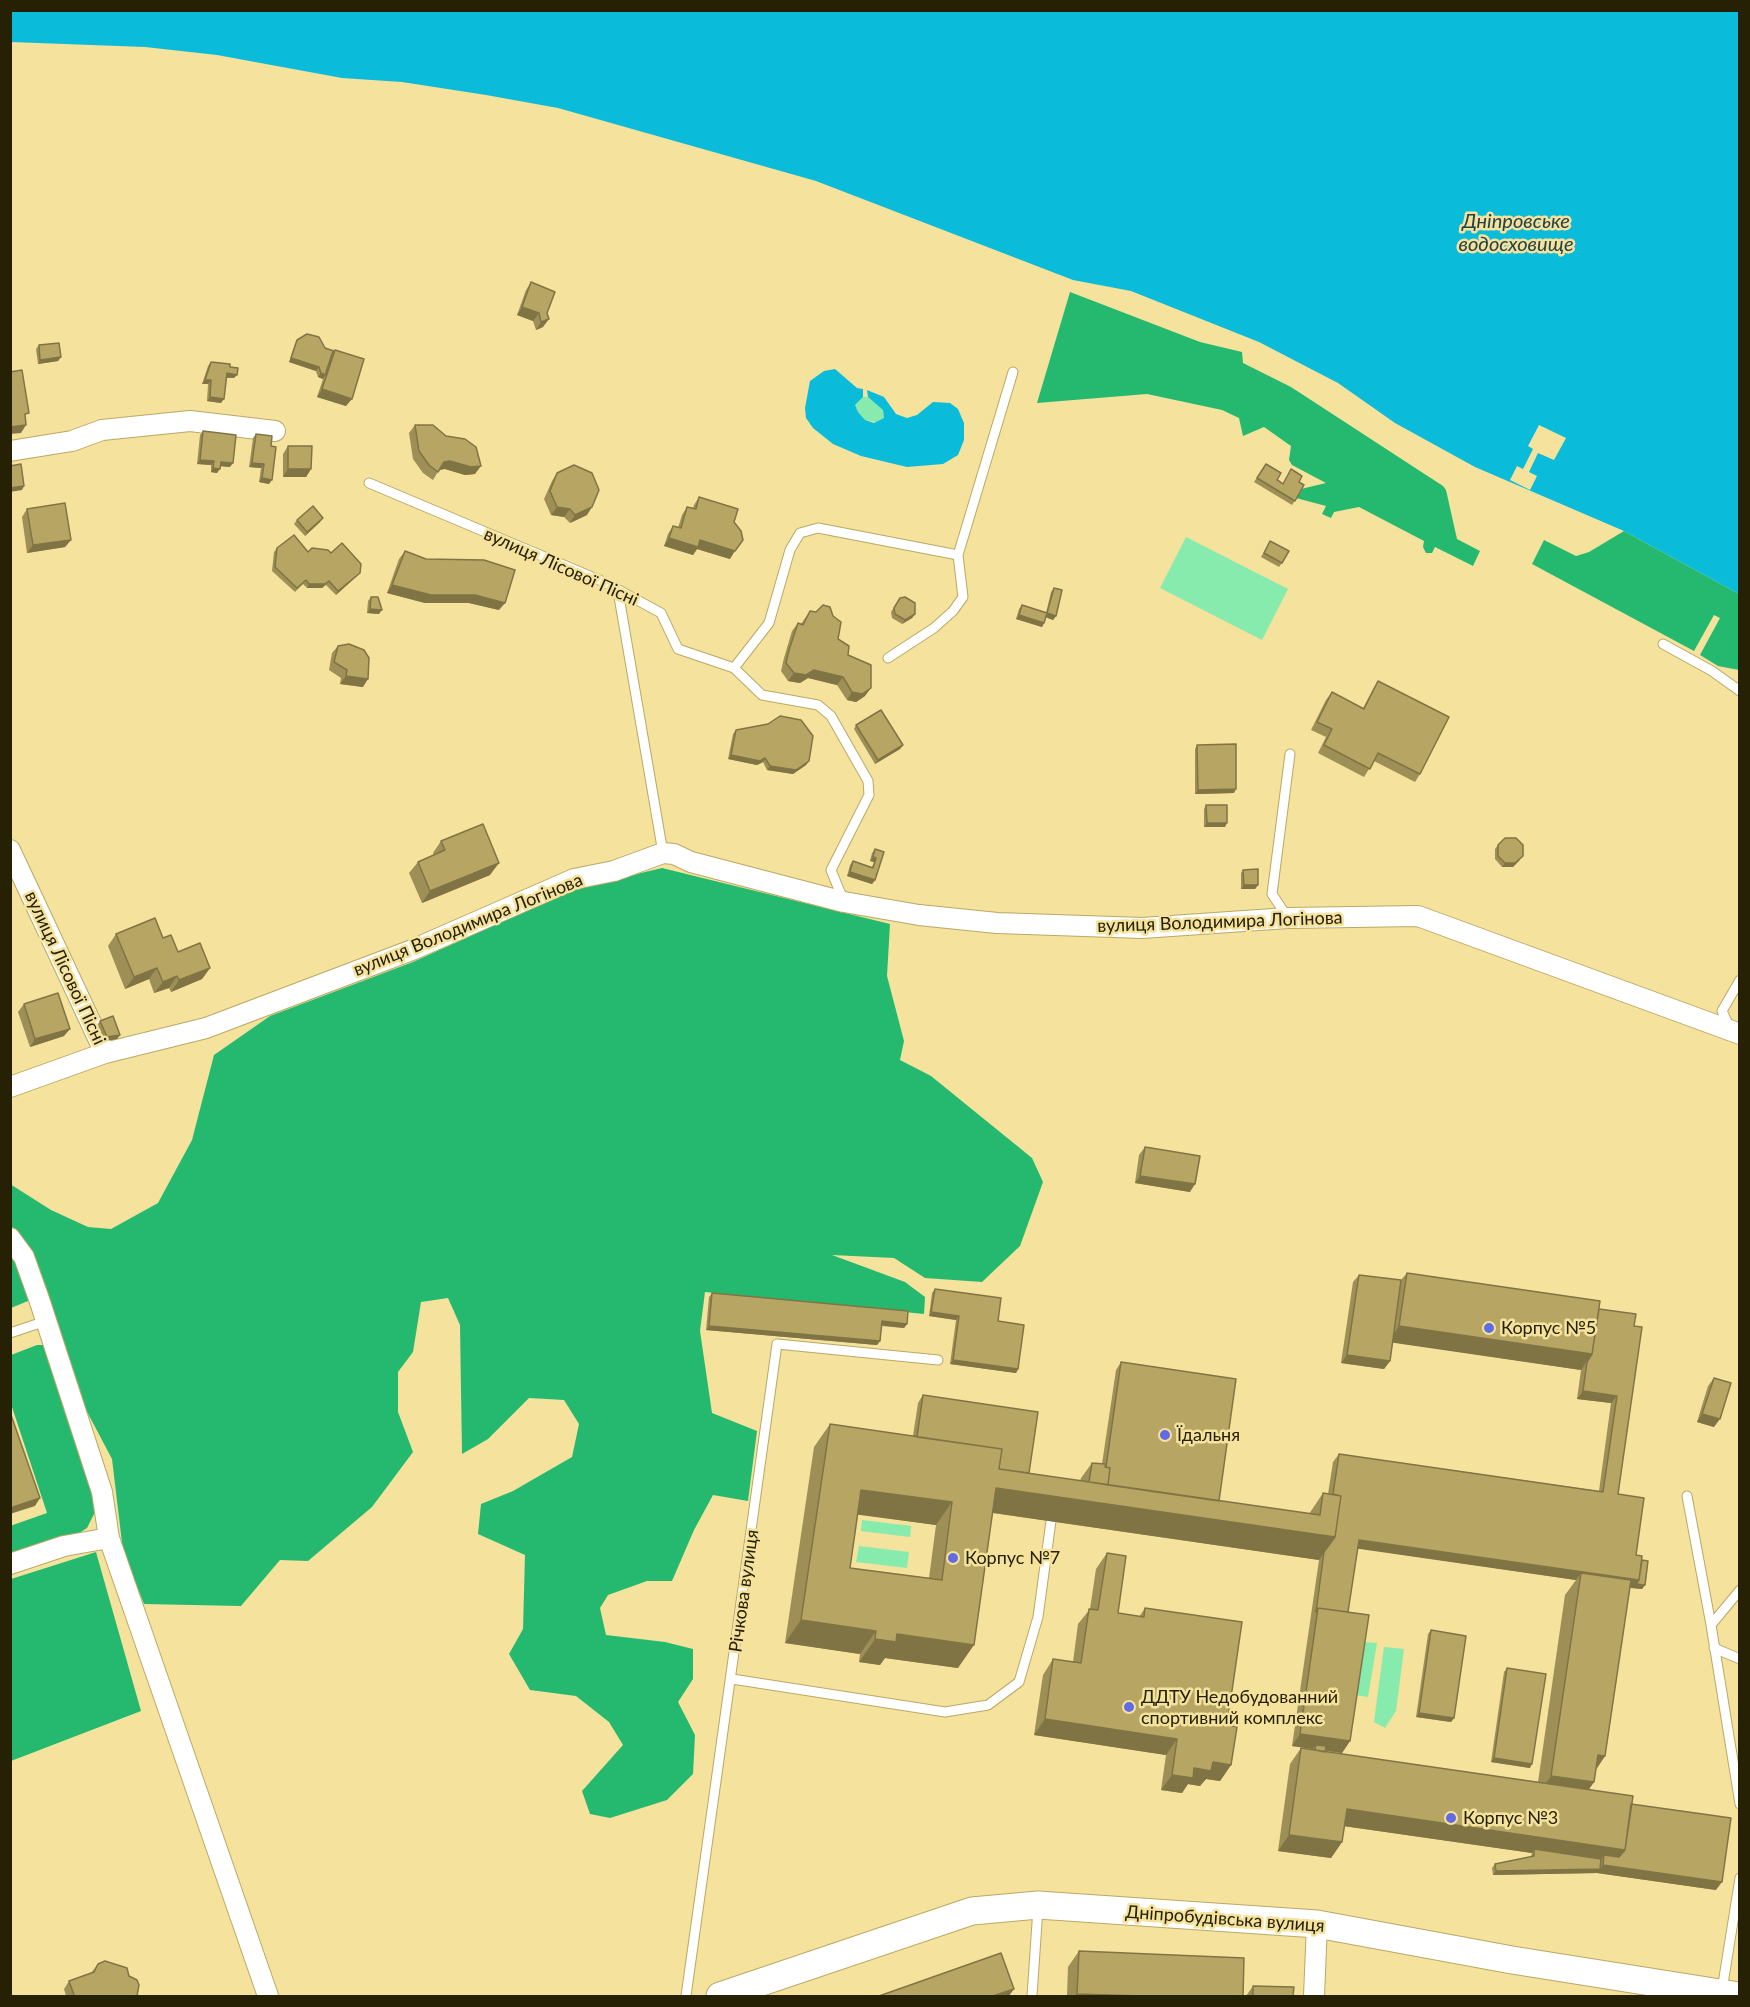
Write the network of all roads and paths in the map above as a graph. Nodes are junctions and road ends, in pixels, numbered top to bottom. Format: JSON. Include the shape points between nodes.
{"nodes":[{"id":1,"x":1014,"y":372,"type":"dead end"},
{"id":2,"x":274,"y":431,"type":"dead end"},
{"id":3,"x":10,"y":450,"type":"edge"},
{"id":4,"x":369,"y":483,"type":"dead end"},
{"id":5,"x":958,"y":555,"type":"junction"},
{"id":6,"x":618,"y":591,"type":"junction"},
{"id":7,"x":1663,"y":644,"type":"dead end"},
{"id":8,"x":888,"y":658,"type":"dead end"},
{"id":9,"x":734,"y":669,"type":"junction"},
{"id":10,"x":1740,"y":691,"type":"edge"},
{"id":11,"x":1290,"y":754,"type":"dead end"},
{"id":12,"x":10,"y":850,"type":"edge"},
{"id":13,"x":663,"y":853,"type":"junction"},
{"id":14,"x":844,"y":902,"type":"junction"},
{"id":15,"x":1288,"y":918,"type":"junction"},
{"id":16,"x":1740,"y":980,"type":"edge"},
{"id":17,"x":1735,"y":1032,"type":"edge"},
{"id":18,"x":105,"y":1053,"type":"junction"},
{"id":19,"x":10,"y":1087,"type":"edge"},
{"id":20,"x":10,"y":1238,"type":"edge"},
{"id":21,"x":46,"y":1321,"type":"junction"},
{"id":22,"x":10,"y":1333,"type":"edge"},
{"id":23,"x":938,"y":1360,"type":"dead end"},
{"id":24,"x":1687,"y":1496,"type":"dead end"},
{"id":25,"x":1051,"y":1521,"type":"edge"},
{"id":26,"x":109,"y":1538,"type":"junction"},
{"id":27,"x":10,"y":1564,"type":"edge"},
{"id":28,"x":1740,"y":1590,"type":"edge"},
{"id":29,"x":1711,"y":1625,"type":"junction"},
{"id":30,"x":1714,"y":1648,"type":"junction"},
{"id":31,"x":1740,"y":1659,"type":"edge"},
{"id":32,"x":732,"y":1679,"type":"junction"},
{"id":33,"x":1740,"y":1803,"type":"edge"},
{"id":34,"x":1740,"y":1878,"type":"edge"},
{"id":35,"x":1038,"y":1905,"type":"junction"},
{"id":36,"x":1317,"y":1924,"type":"junction"},
{"id":37,"x":1646,"y":1989,"type":"edge"},
{"id":38,"x":1730,"y":1994,"type":"edge"},
{"id":39,"x":268,"y":1996,"type":"edge"},
{"id":40,"x":686,"y":1996,"type":"edge"},
{"id":41,"x":720,"y":1996,"type":"edge"},
{"id":42,"x":1032,"y":1996,"type":"edge"},
{"id":43,"x":1314,"y":1996,"type":"edge"}],
"edges":[{"from":1,"to":5,"type":"lane"},
{"from":2,"to":3,"type":"street","via":[[190,421],[102,430],[72,441]]},
{"from":4,"to":6,"type":"lane","name":"вулиця Лісової Пісні"},
{"from":5,"to":8,"type":"lane","via":[[963,597],[934,628]]},
{"from":5,"to":9,"type":"lane","via":[[818,528],[800,533],[790,550],[769,623]]},
{"from":6,"to":9,"type":"lane","name":"вулиця Лісової Пісні","via":[[661,612],[678,649]]},
{"from":6,"to":13,"type":"lane"},
{"from":7,"to":10,"type":"lane"},
{"from":9,"to":14,"type":"lane","name":"вулиця Лісової Пісні","via":[[762,695],[818,705],[831,716],[864,770],[869,795],[831,870]]},
{"from":11,"to":15,"type":"lane","via":[[1272,894]]},
{"from":12,"to":18,"type":"street","name":"вулиця Лісової Пісні"},
{"from":13,"to":14,"type":"street","name":"вулиця Володимира Логінова"},
{"from":13,"to":18,"type":"street","name":"вулиця Володимира Логінова","via":[[614,871],[574,879],[412,950],[206,1028]]},
{"from":14,"to":15,"type":"street","name":"вулиця Володимира Логінова","via":[[919,915],[1008,923],[1142,928]]},
{"from":15,"to":17,"type":"street","name":"вулиця Володимира Логінова","via":[[1418,916]]},
{"from":16,"to":17,"type":"lane","via":[[1722,1011]]},
{"from":18,"to":19,"type":"street","name":"вулиця Володимира Логінова"},
{"from":20,"to":21,"type":"street","via":[[24,1257]]},
{"from":21,"to":22,"type":"lane"},
{"from":21,"to":26,"type":"street","via":[[102,1492]]},
{"from":23,"to":32,"type":"lane","name":"Річкова вулиця","via":[[777,1344]]},
{"from":24,"to":29,"type":"lane"},
{"from":25,"to":32,"type":"lane","via":[[1038,1617],[1019,1682],[988,1705],[945,1712]]},
{"from":26,"to":27,"type":"street","via":[[64,1546]]},
{"from":26,"to":39,"type":"street"},
{"from":28,"to":29,"type":"lane"},
{"from":29,"to":30,"type":"lane"},
{"from":30,"to":31,"type":"lane"},
{"from":30,"to":33,"type":"lane"},
{"from":32,"to":40,"type":"lane","name":"Річкова вулиця"},
{"from":34,"to":38,"type":"lane"},
{"from":35,"to":36,"type":"street","name":"Дніпробудівська вулиця"},
{"from":35,"to":41,"type":"street","name":"Дніпробудівська вулиця","via":[[972,1911]]},
{"from":35,"to":42,"type":"lane"},
{"from":36,"to":37,"type":"street","name":"Дніпробудівська вулиця"},
{"from":36,"to":43,"type":"street"},
{"from":37,"to":38,"type":"street","name":"Дніпробудівська вулиця"}]}
